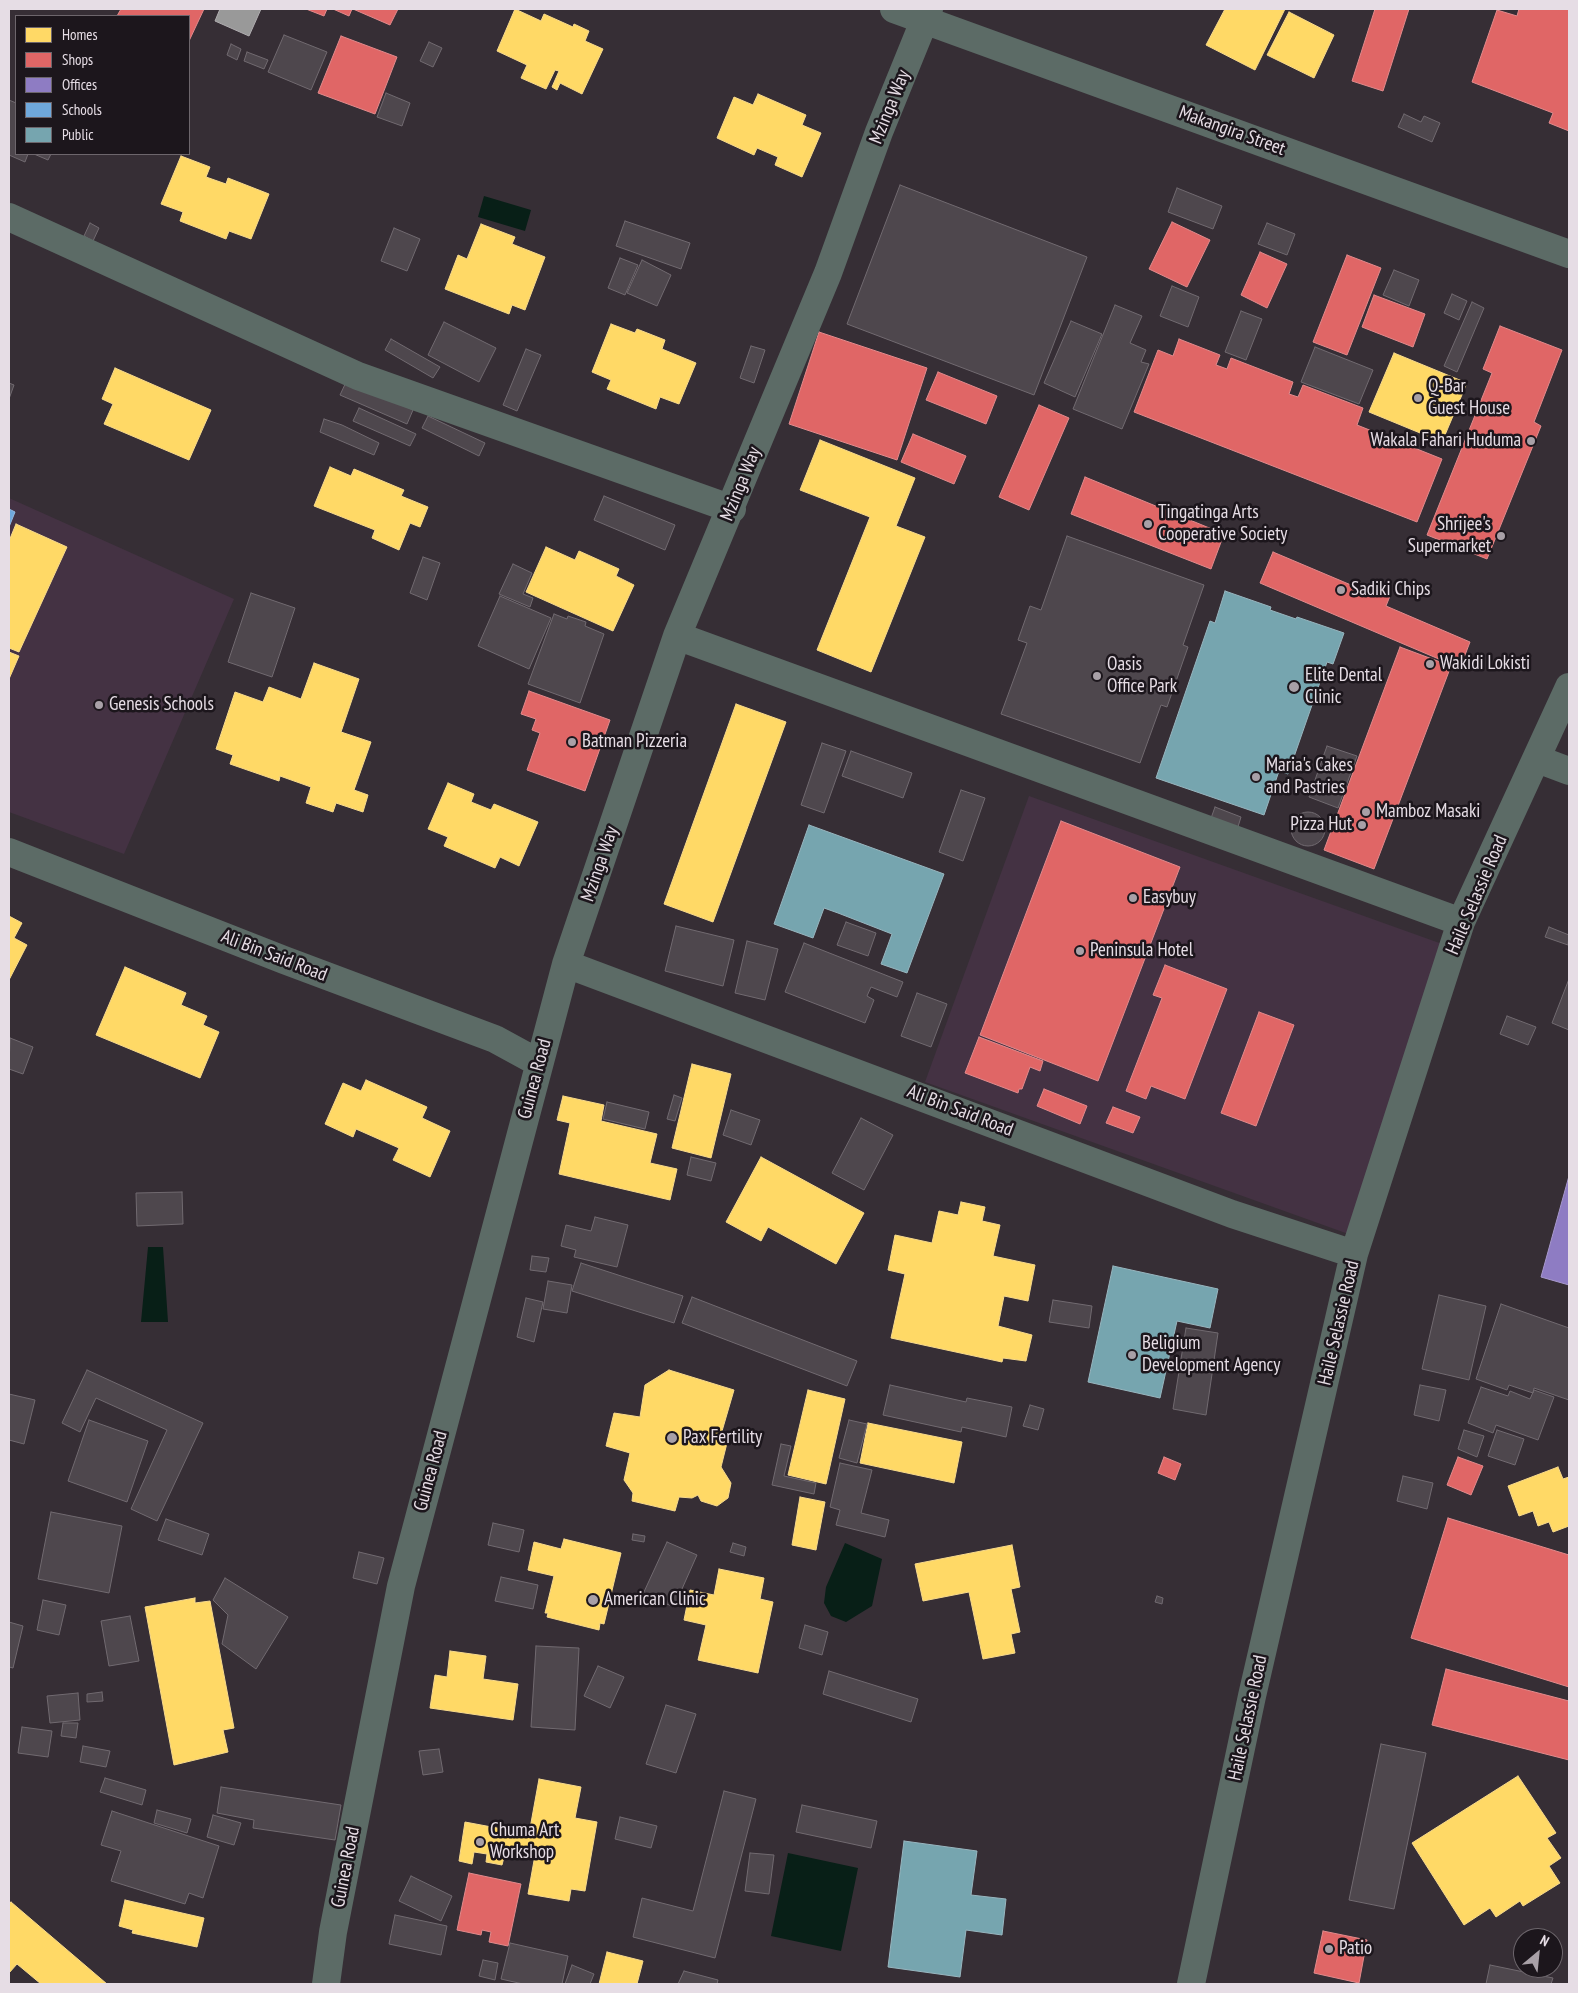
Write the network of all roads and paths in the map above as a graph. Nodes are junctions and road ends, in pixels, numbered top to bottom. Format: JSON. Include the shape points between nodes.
{"nodes":[{"id":1,"x":894,"y":9,"type":"edge"},
{"id":2,"x":927,"y":14,"type":"edge"},
{"id":3,"x":9,"y":217,"type":"edge"},
{"id":4,"x":1569,"y":254,"type":"edge"},
{"id":5,"x":732,"y":509,"type":"junction"},
{"id":6,"x":677,"y":636,"type":"junction"},
{"id":7,"x":1569,"y":687,"type":"edge"},
{"id":8,"x":1537,"y":758,"type":"junction"},
{"id":9,"x":1569,"y":771,"type":"edge"},
{"id":10,"x":9,"y":852,"type":"edge"},
{"id":11,"x":1461,"y":922,"type":"junction"},
{"id":12,"x":566,"y":964,"type":"junction"},
{"id":13,"x":539,"y":1063,"type":"junction"},
{"id":14,"x":1354,"y":1254,"type":"junction"},
{"id":15,"x":326,"y":1984,"type":"edge"},
{"id":16,"x":1191,"y":1984,"type":"edge"}],
"edges":[{"from":1,"to":2,"type":"street","name":"Makangira Street"},
{"from":2,"to":4,"type":"street","name":"Makangira Street"},
{"from":2,"to":5,"type":"street","name":"Mzinga Way","via":[[879,132],[828,273]]},
{"from":3,"to":5,"type":"street","via":[[358,376]]},
{"from":5,"to":6,"type":"street","name":"Mzinga Way"},
{"from":6,"to":11,"type":"street"},
{"from":6,"to":12,"type":"street","name":"Mzinga Way"},
{"from":7,"to":8,"type":"street","name":"Haile Selassie Road"},
{"from":8,"to":9,"type":"street"},
{"from":8,"to":11,"type":"street","name":"Haile Selassie Road"},
{"from":10,"to":13,"type":"street","name":"Ali Bin Said Road","via":[[495,1039]]},
{"from":11,"to":14,"type":"street","name":"Haile Selassie Road"},
{"from":12,"to":13,"type":"street","name":"Guinea Road"},
{"from":12,"to":14,"type":"street","name":"Ali Bin Said Road","via":[[1232,1214]]},
{"from":13,"to":15,"type":"street","name":"Guinea Road","via":[[400,1586]]},
{"from":14,"to":16,"type":"street","name":"Haile Selassie Road","via":[[1252,1696]]}]}
